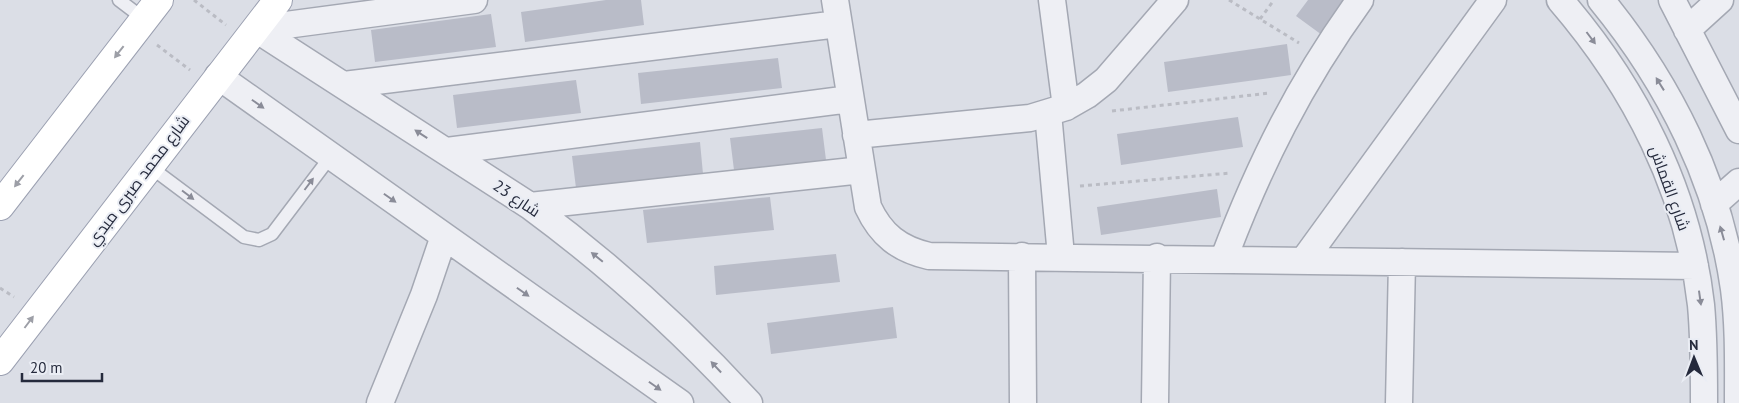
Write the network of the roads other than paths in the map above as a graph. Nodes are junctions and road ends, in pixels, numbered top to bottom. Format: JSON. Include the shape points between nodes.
{"nodes":[{"id":1,"x":119,"y":0,"type":"edge"},
{"id":2,"x":278,"y":0,"type":"edge"},
{"id":3,"x":474,"y":0,"type":"edge"},
{"id":4,"x":1052,"y":0,"type":"edge"},
{"id":5,"x":1175,"y":0,"type":"edge"},
{"id":6,"x":1360,"y":0,"type":"edge"},
{"id":7,"x":1493,"y":0,"type":"edge"},
{"id":8,"x":1560,"y":0,"type":"edge"},
{"id":9,"x":1601,"y":0,"type":"edge"},
{"id":10,"x":1672,"y":0,"type":"edge"},
{"id":11,"x":1720,"y":0,"type":"edge"},
{"id":12,"x":836,"y":12,"type":"edge"},
{"id":13,"x":147,"y":16,"type":"edge"},
{"id":14,"x":1687,"y":30,"type":"junction"},
{"id":15,"x":251,"y":35,"type":"junction"},
{"id":16,"x":214,"y":81,"type":"junction"},
{"id":17,"x":344,"y":85,"type":"junction"},
{"id":18,"x":850,"y":99,"type":"junction"},
{"id":19,"x":1057,"y":110,"type":"junction"},
{"id":20,"x":1739,"y":130,"type":"edge"},
{"id":21,"x":856,"y":135,"type":"junction"},
{"id":22,"x":447,"y":151,"type":"junction"},
{"id":23,"x":330,"y":156,"type":"junction"},
{"id":24,"x":149,"y":166,"type":"junction"},
{"id":25,"x":862,"y":170,"type":"junction"},
{"id":26,"x":1739,"y":182,"type":"edge"},
{"id":27,"x":1714,"y":204,"type":"junction"},
{"id":28,"x":0,"y":206,"type":"edge"},
{"id":29,"x":530,"y":206,"type":"junction"},
{"id":30,"x":444,"y":236,"type":"junction"},
{"id":31,"x":1022,"y":256,"type":"junction"},
{"id":32,"x":1061,"y":256,"type":"junction"},
{"id":33,"x":1157,"y":257,"type":"junction"},
{"id":34,"x":1224,"y":258,"type":"junction"},
{"id":35,"x":1304,"y":260,"type":"junction"},
{"id":36,"x":1402,"y":262,"type":"junction"},
{"id":37,"x":1694,"y":266,"type":"junction"},
{"id":38,"x":1738,"y":333,"type":"edge"},
{"id":39,"x":0,"y":361,"type":"edge"},
{"id":40,"x":380,"y":403,"type":"edge"},
{"id":41,"x":680,"y":403,"type":"edge"},
{"id":42,"x":749,"y":403,"type":"edge"},
{"id":43,"x":1023,"y":403,"type":"edge"},
{"id":44,"x":1155,"y":403,"type":"edge"},
{"id":45,"x":1399,"y":403,"type":"edge"},
{"id":46,"x":1704,"y":403,"type":"edge"},
{"id":47,"x":1738,"y":403,"type":"edge"}],
"edges":[{"from":1,"to":13,"type":"lane"},
{"from":2,"to":15,"type":"main road","name":"شارع محمد صبرى مبدي"},
{"from":3,"to":15,"type":"street"},
{"from":4,"to":19,"type":"street"},
{"from":5,"to":19,"type":"street","via":[[1106,80],[1087,95]]},
{"from":6,"to":34,"type":"street","via":[[1300,90],[1259,171]]},
{"from":7,"to":35,"type":"street"},
{"from":8,"to":37,"type":"street","name":"شارع القماش","one_way":true,"via":[[1606,58],[1645,122],[1675,193]]},
{"from":27,"to":9,"type":"street","one_way":true,"via":[[1688,136],[1665,91]]},
{"from":10,"to":14,"type":"street"},
{"from":11,"to":14,"type":"street"},
{"from":12,"to":17,"type":"street"},
{"from":12,"to":18,"type":"street"},
{"from":13,"to":28,"type":"main road","one_way":true},
{"from":14,"to":20,"type":"street"},
{"from":15,"to":16,"type":"main road","name":"شارع محمد صبرى مبدي"},
{"from":15,"to":17,"type":"street","name":"شارع 23"},
{"from":16,"to":23,"type":"street","one_way":true},
{"from":16,"to":24,"type":"main road","name":"شارع محمد صبرى مبدي"},
{"from":22,"to":17,"type":"street","name":"شارع 23","one_way":true},
{"from":18,"to":21,"type":"street"},
{"from":18,"to":22,"type":"street"},
{"from":19,"to":21,"type":"street","via":[[1030,118]]},
{"from":19,"to":32,"type":"street","via":[[1055,188]]},
{"from":21,"to":25,"type":"street"},
{"from":22,"to":29,"type":"street","name":"شارع 23"},
{"from":24,"to":23,"type":"lane","one_way":true,"via":[[244,237],[259,240],[272,234]]},
{"from":23,"to":30,"type":"street","one_way":true},
{"from":39,"to":24,"type":"main road","name":"شارع محمد صبرى مبدي","one_way":true},
{"from":25,"to":29,"type":"street"},
{"from":25,"to":31,"type":"street","via":[[868,207],[875,222],[898,245],[929,256]]},
{"from":26,"to":27,"type":"street"},
{"from":38,"to":27,"type":"street","one_way":true,"via":[[1726,247]]},
{"from":42,"to":29,"type":"street","name":"شارع 23","one_way":true,"via":[[647,300]]},
{"from":30,"to":40,"type":"street"},
{"from":30,"to":41,"type":"street","one_way":true},
{"from":31,"to":32,"type":"street"},
{"from":31,"to":43,"type":"street"},
{"from":32,"to":33,"type":"street"},
{"from":33,"to":34,"type":"street"},
{"from":33,"to":44,"type":"street"},
{"from":34,"to":35,"type":"street"},
{"from":35,"to":36,"type":"street"},
{"from":36,"to":37,"type":"street"},
{"from":36,"to":45,"type":"street"},
{"from":37,"to":46,"type":"street","name":"شارع القماش","one_way":true,"via":[[1704,341]]},
{"from":38,"to":47,"type":"street"}]}
